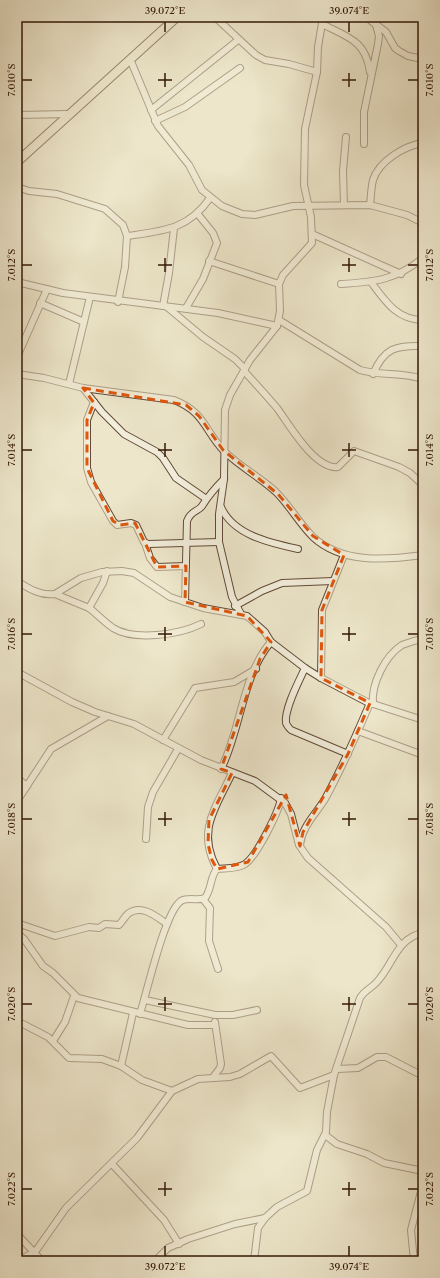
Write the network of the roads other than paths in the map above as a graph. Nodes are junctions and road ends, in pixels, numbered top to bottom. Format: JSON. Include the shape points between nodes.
{"nodes":[{"id":1,"x":177,"y":17,"type":"edge"},
{"id":2,"x":215,"y":17,"type":"edge"},
{"id":3,"x":323,"y":17,"type":"edge"},
{"id":4,"x":366,"y":17,"type":"edge"},
{"id":5,"x":322,"y":24,"type":"junction"},
{"id":6,"x":376,"y":25,"type":"junction"},
{"id":7,"x":238,"y":40,"type":"junction"},
{"id":8,"x":130,"y":59,"type":"junction"},
{"id":9,"x":423,"y":59,"type":"edge"},
{"id":10,"x":240,"y":68,"type":"dead end"},
{"id":11,"x":317,"y":72,"type":"junction"},
{"id":12,"x":371,"y":76,"type":"junction"},
{"id":13,"x":151,"y":110,"type":"junction"},
{"id":14,"x":69,"y":114,"type":"junction"},
{"id":15,"x":17,"y":115,"type":"edge"},
{"id":16,"x":155,"y":121,"type":"junction"},
{"id":17,"x":346,"y":137,"type":"dead end"},
{"id":18,"x":423,"y":143,"type":"edge"},
{"id":19,"x":364,"y":144,"type":"dead end"},
{"id":20,"x":17,"y":162,"type":"edge"},
{"id":21,"x":17,"y":187,"type":"edge"},
{"id":22,"x":210,"y":198,"type":"junction"},
{"id":23,"x":308,"y":205,"type":"junction"},
{"id":24,"x":344,"y":205,"type":"junction"},
{"id":25,"x":370,"y":205,"type":"junction"},
{"id":26,"x":197,"y":213,"type":"junction"},
{"id":27,"x":423,"y":223,"type":"edge"},
{"id":28,"x":174,"y":228,"type":"junction"},
{"id":29,"x":312,"y":234,"type":"junction"},
{"id":30,"x":126,"y":236,"type":"junction"},
{"id":31,"x":423,"y":258,"type":"edge"},
{"id":32,"x":209,"y":261,"type":"junction"},
{"id":33,"x":401,"y":274,"type":"junction"},
{"id":34,"x":17,"y":282,"type":"edge"},
{"id":35,"x":371,"y":282,"type":"junction"},
{"id":36,"x":279,"y":284,"type":"junction"},
{"id":37,"x":341,"y":284,"type":"dead end"},
{"id":38,"x":46,"y":289,"type":"junction"},
{"id":39,"x":90,"y":297,"type":"junction"},
{"id":40,"x":118,"y":302,"type":"junction"},
{"id":41,"x":40,"y":303,"type":"junction"},
{"id":42,"x":165,"y":306,"type":"junction"},
{"id":43,"x":186,"y":308,"type":"junction"},
{"id":44,"x":423,"y":320,"type":"edge"},
{"id":45,"x":84,"y":322,"type":"junction"},
{"id":46,"x":278,"y":323,"type":"junction"},
{"id":47,"x":423,"y":346,"type":"edge"},
{"id":48,"x":17,"y":357,"type":"edge"},
{"id":49,"x":244,"y":370,"type":"junction"},
{"id":50,"x":17,"y":374,"type":"edge"},
{"id":51,"x":373,"y":374,"type":"junction"},
{"id":52,"x":423,"y":379,"type":"edge"},
{"id":53,"x":69,"y":384,"type":"junction"},
{"id":54,"x":83,"y":388,"type":"junction"},
{"id":55,"x":94,"y":402,"type":"junction"},
{"id":56,"x":223,"y":450,"type":"junction"},
{"id":57,"x":224,"y":479,"type":"junction"},
{"id":58,"x":423,"y":484,"type":"edge"},
{"id":59,"x":205,"y":498,"type":"junction"},
{"id":60,"x":221,"y":507,"type":"junction"},
{"id":61,"x":186,"y":542,"type":"junction"},
{"id":62,"x":219,"y":542,"type":"junction"},
{"id":63,"x":145,"y":543,"type":"junction"},
{"id":64,"x":298,"y":549,"type":"dead end"},
{"id":65,"x":344,"y":555,"type":"junction"},
{"id":66,"x":423,"y":555,"type":"edge"},
{"id":67,"x":186,"y":566,"type":"junction"},
{"id":68,"x":107,"y":571,"type":"junction"},
{"id":69,"x":17,"y":581,"type":"edge"},
{"id":70,"x":333,"y":581,"type":"junction"},
{"id":71,"x":55,"y":594,"type":"junction"},
{"id":72,"x":185,"y":602,"type":"junction"},
{"id":73,"x":235,"y":606,"type":"junction"},
{"id":74,"x":89,"y":608,"type":"junction"},
{"id":75,"x":241,"y":614,"type":"junction"},
{"id":76,"x":201,"y":624,"type":"dead end"},
{"id":77,"x":423,"y":640,"type":"edge"},
{"id":78,"x":271,"y":642,"type":"junction"},
{"id":79,"x":305,"y":668,"type":"junction"},
{"id":80,"x":256,"y":669,"type":"junction"},
{"id":81,"x":17,"y":672,"type":"edge"},
{"id":82,"x":321,"y":678,"type":"junction"},
{"id":83,"x":372,"y":704,"type":"junction"},
{"id":84,"x":108,"y":716,"type":"junction"},
{"id":85,"x":423,"y":720,"type":"edge"},
{"id":86,"x":358,"y":731,"type":"junction"},
{"id":87,"x":163,"y":740,"type":"junction"},
{"id":88,"x":178,"y":749,"type":"junction"},
{"id":89,"x":348,"y":754,"type":"junction"},
{"id":90,"x":423,"y":755,"type":"edge"},
{"id":91,"x":220,"y":769,"type":"junction"},
{"id":92,"x":232,"y":773,"type":"junction"},
{"id":93,"x":17,"y":778,"type":"edge"},
{"id":94,"x":27,"y":786,"type":"junction"},
{"id":95,"x":281,"y":798,"type":"junction"},
{"id":96,"x":17,"y":800,"type":"edge"},
{"id":97,"x":146,"y":839,"type":"dead end"},
{"id":98,"x":300,"y":846,"type":"junction"},
{"id":99,"x":217,"y":869,"type":"junction"},
{"id":100,"x":203,"y":899,"type":"junction"},
{"id":101,"x":17,"y":923,"type":"edge"},
{"id":102,"x":167,"y":924,"type":"junction"},
{"id":103,"x":17,"y":933,"type":"edge"},
{"id":104,"x":423,"y":933,"type":"edge"},
{"id":105,"x":401,"y":945,"type":"junction"},
{"id":106,"x":218,"y":969,"type":"dead end"},
{"id":107,"x":74,"y":996,"type":"junction"},
{"id":108,"x":145,"y":1000,"type":"junction"},
{"id":109,"x":257,"y":1010,"type":"dead end"},
{"id":110,"x":133,"y":1013,"type":"junction"},
{"id":111,"x":140,"y":1014,"type":"junction"},
{"id":112,"x":215,"y":1015,"type":"junction"},
{"id":113,"x":17,"y":1021,"type":"edge"},
{"id":114,"x":215,"y":1025,"type":"junction"},
{"id":115,"x":53,"y":1041,"type":"junction"},
{"id":116,"x":121,"y":1066,"type":"junction"},
{"id":117,"x":337,"y":1069,"type":"junction"},
{"id":118,"x":214,"y":1076,"type":"junction"},
{"id":119,"x":334,"y":1076,"type":"junction"},
{"id":120,"x":423,"y":1076,"type":"edge"},
{"id":121,"x":172,"y":1090,"type":"junction"},
{"id":122,"x":325,"y":1135,"type":"junction"},
{"id":123,"x":112,"y":1164,"type":"junction"},
{"id":124,"x":423,"y":1171,"type":"edge"},
{"id":125,"x":423,"y":1184,"type":"edge"},
{"id":126,"x":265,"y":1218,"type":"junction"},
{"id":127,"x":17,"y":1234,"type":"edge"},
{"id":128,"x":179,"y":1244,"type":"junction"},
{"id":129,"x":35,"y":1252,"type":"junction"},
{"id":130,"x":17,"y":1261,"type":"edge"},
{"id":131,"x":42,"y":1261,"type":"edge"},
{"id":132,"x":155,"y":1261,"type":"edge"},
{"id":133,"x":254,"y":1261,"type":"edge"},
{"id":134,"x":414,"y":1261,"type":"edge"}],
"edges":[{"from":1,"to":8,"type":"main road"},
{"from":2,"to":7,"type":"street"},
{"from":3,"to":5,"type":"street"},
{"from":4,"to":6,"type":"street"},
{"from":5,"to":11,"type":"street"},
{"from":5,"to":12,"type":"street","via":[[341,33],[362,48],[368,57]]},
{"from":6,"to":9,"type":"street","via":[[386,32],[399,51]]},
{"from":6,"to":12,"type":"street","via":[[379,36]]},
{"from":7,"to":11,"type":"street","via":[[256,56],[265,60]]},
{"from":7,"to":13,"type":"street"},
{"from":8,"to":13,"type":"street"},
{"from":8,"to":14,"type":"main road"},
{"from":10,"to":16,"type":"street","via":[[185,107]]},
{"from":11,"to":23,"type":"street","via":[[305,129],[304,185]]},
{"from":12,"to":19,"type":"street","via":[[364,112]]},
{"from":13,"to":16,"type":"street"},
{"from":14,"to":15,"type":"street"},
{"from":14,"to":20,"type":"main road"},
{"from":16,"to":22,"type":"street","via":[[166,139],[189,165],[202,190]]},
{"from":17,"to":24,"type":"street"},
{"from":18,"to":25,"type":"street","via":[[402,150],[377,172],[373,179]]},
{"from":21,"to":30,"type":"street","via":[[57,194],[105,209],[123,225]]},
{"from":22,"to":23,"type":"street","via":[[231,210],[255,215]]},
{"from":22,"to":26,"type":"street"},
{"from":23,"to":24,"type":"street"},
{"from":23,"to":29,"type":"street"},
{"from":24,"to":25,"type":"street"},
{"from":25,"to":27,"type":"street","via":[[407,215]]},
{"from":26,"to":28,"type":"street"},
{"from":26,"to":32,"type":"street","via":[[216,238],[216,246]]},
{"from":28,"to":30,"type":"street"},
{"from":28,"to":42,"type":"street"},
{"from":29,"to":33,"type":"street"},
{"from":29,"to":36,"type":"street","via":[[312,244],[286,270]]},
{"from":30,"to":40,"type":"street","via":[[125,267]]},
{"from":31,"to":33,"type":"street"},
{"from":32,"to":36,"type":"street"},
{"from":32,"to":43,"type":"street","via":[[203,279]]},
{"from":33,"to":35,"type":"street"},
{"from":34,"to":38,"type":"street"},
{"from":35,"to":37,"type":"street"},
{"from":35,"to":44,"type":"street","via":[[396,312],[409,318]]},
{"from":36,"to":46,"type":"street"},
{"from":38,"to":39,"type":"street"},
{"from":38,"to":41,"type":"street"},
{"from":39,"to":40,"type":"street"},
{"from":39,"to":45,"type":"street"},
{"from":40,"to":42,"type":"street"},
{"from":41,"to":45,"type":"street"},
{"from":41,"to":48,"type":"street"},
{"from":42,"to":43,"type":"street"},
{"from":42,"to":49,"type":"street","via":[[238,361]]},
{"from":43,"to":46,"type":"street"},
{"from":45,"to":53,"type":"street"},
{"from":46,"to":49,"type":"street"},
{"from":46,"to":51,"type":"street","via":[[360,370]]},
{"from":47,"to":51,"type":"street","via":[[404,346],[386,353]]},
{"from":49,"to":56,"type":"street","via":[[225,410]]},
{"from":49,"to":58,"type":"street","via":[[301,441],[330,467],[338,467],[354,451],[399,467]]},
{"from":50,"to":53,"type":"street"},
{"from":51,"to":52,"type":"street","via":[[404,375]]},
{"from":53,"to":54,"type":"street"},
{"from":54,"to":55,"type":"street"},
{"from":54,"to":56,"type":"street","via":[[174,400],[186,405],[199,416]]},
{"from":55,"to":59,"type":"street","via":[[124,434],[157,452],[176,478]]},
{"from":55,"to":63,"type":"street","via":[[87,420],[89,476],[113,521],[117,525],[136,525]]},
{"from":56,"to":57,"type":"street"},
{"from":56,"to":65,"type":"street","via":[[278,494],[324,546]]},
{"from":57,"to":59,"type":"street"},
{"from":57,"to":60,"type":"street"},
{"from":59,"to":61,"type":"street","via":[[201,507],[188,516]]},
{"from":60,"to":62,"type":"street"},
{"from":60,"to":64,"type":"street","via":[[234,525],[264,541]]},
{"from":61,"to":62,"type":"street"},
{"from":61,"to":63,"type":"street"},
{"from":61,"to":67,"type":"street"},
{"from":62,"to":73,"type":"street"},
{"from":63,"to":67,"type":"street","via":[[150,558],[157,567]]},
{"from":65,"to":66,"type":"street","via":[[380,558]]},
{"from":65,"to":70,"type":"street"},
{"from":67,"to":72,"type":"street"},
{"from":68,"to":71,"type":"street","via":[[81,578]]},
{"from":68,"to":72,"type":"street","via":[[122,570],[134,573],[156,590]]},
{"from":68,"to":74,"type":"street"},
{"from":69,"to":71,"type":"street","via":[[37,592]]},
{"from":70,"to":73,"type":"street","via":[[282,584],[262,591]]},
{"from":70,"to":82,"type":"street","via":[[322,610]]},
{"from":71,"to":74,"type":"street"},
{"from":72,"to":75,"type":"street"},
{"from":73,"to":75,"type":"street"},
{"from":74,"to":76,"type":"street","via":[[114,629],[143,635],[187,630]]},
{"from":75,"to":78,"type":"street","via":[[256,623]]},
{"from":77,"to":83,"type":"street","via":[[402,646],[384,665]]},
{"from":78,"to":79,"type":"street"},
{"from":78,"to":80,"type":"street","via":[[262,654]]},
{"from":79,"to":82,"type":"street"},
{"from":79,"to":89,"type":"street","via":[[288,709],[288,727]]},
{"from":80,"to":87,"type":"street","via":[[234,682],[195,688]]},
{"from":80,"to":91,"type":"street"},
{"from":81,"to":84,"type":"street","via":[[72,702]]},
{"from":82,"to":83,"type":"street"},
{"from":83,"to":85,"type":"street"},
{"from":83,"to":86,"type":"street"},
{"from":84,"to":87,"type":"street","via":[[134,724]]},
{"from":84,"to":94,"type":"street","via":[[53,747]]},
{"from":86,"to":89,"type":"street"},
{"from":86,"to":90,"type":"street"},
{"from":87,"to":88,"type":"street"},
{"from":88,"to":91,"type":"street"},
{"from":88,"to":97,"type":"street","via":[[153,792],[148,807]]},
{"from":89,"to":98,"type":"street","via":[[324,800],[303,832]]},
{"from":91,"to":92,"type":"street"},
{"from":92,"to":95,"type":"street","via":[[255,781]]},
{"from":92,"to":99,"type":"street","via":[[209,820],[208,844]]},
{"from":93,"to":94,"type":"street"},
{"from":94,"to":96,"type":"street"},
{"from":95,"to":98,"type":"street","via":[[291,814]]},
{"from":95,"to":99,"type":"street","via":[[270,828],[248,862],[241,866]]},
{"from":98,"to":105,"type":"street","via":[[308,858]]},
{"from":99,"to":100,"type":"street","via":[[210,890]]},
{"from":100,"to":102,"type":"street","via":[[182,900]]},
{"from":100,"to":106,"type":"street","via":[[210,908],[208,941]]},
{"from":101,"to":102,"type":"street","via":[[55,936],[89,927],[100,928],[105,924],[119,925],[129,914],[139,911],[150,912]]},
{"from":102,"to":108,"type":"street"},
{"from":103,"to":107,"type":"street","via":[[43,966]]},
{"from":104,"to":105,"type":"street","via":[[410,937]]},
{"from":105,"to":117,"type":"street","via":[[379,980],[360,998]]},
{"from":107,"to":110,"type":"street"},
{"from":107,"to":115,"type":"street","via":[[65,1022]]},
{"from":108,"to":111,"type":"street"},
{"from":108,"to":112,"type":"street"},
{"from":109,"to":112,"type":"street","via":[[233,1015]]},
{"from":110,"to":111,"type":"street"},
{"from":110,"to":116,"type":"street"},
{"from":111,"to":114,"type":"street","via":[[188,1025]]},
{"from":112,"to":114,"type":"street"},
{"from":113,"to":115,"type":"street"},
{"from":114,"to":118,"type":"street","via":[[220,1068]]},
{"from":115,"to":116,"type":"street","via":[[69,1058],[102,1059]]},
{"from":116,"to":121,"type":"street","via":[[142,1080]]},
{"from":117,"to":119,"type":"street"},
{"from":117,"to":120,"type":"street","via":[[358,1068],[382,1056],[395,1060]]},
{"from":118,"to":119,"type":"street","via":[[230,1077],[240,1074],[271,1056],[300,1088]]},
{"from":118,"to":121,"type":"street","via":[[189,1082]]},
{"from":119,"to":122,"type":"street"},
{"from":121,"to":123,"type":"street","via":[[137,1138]]},
{"from":122,"to":124,"type":"street","via":[[337,1144],[384,1163]]},
{"from":122,"to":126,"type":"street","via":[[317,1150],[307,1191],[278,1207]]},
{"from":123,"to":128,"type":"street","via":[[164,1220]]},
{"from":123,"to":129,"type":"street","via":[[66,1208]]},
{"from":125,"to":134,"type":"street","via":[[411,1230]]},
{"from":126,"to":128,"type":"street","via":[[236,1224]]},
{"from":126,"to":133,"type":"street","via":[[258,1228]]},
{"from":127,"to":129,"type":"street"},
{"from":128,"to":132,"type":"street","via":[[168,1248]]},
{"from":129,"to":130,"type":"street"},
{"from":129,"to":131,"type":"street"}]}
